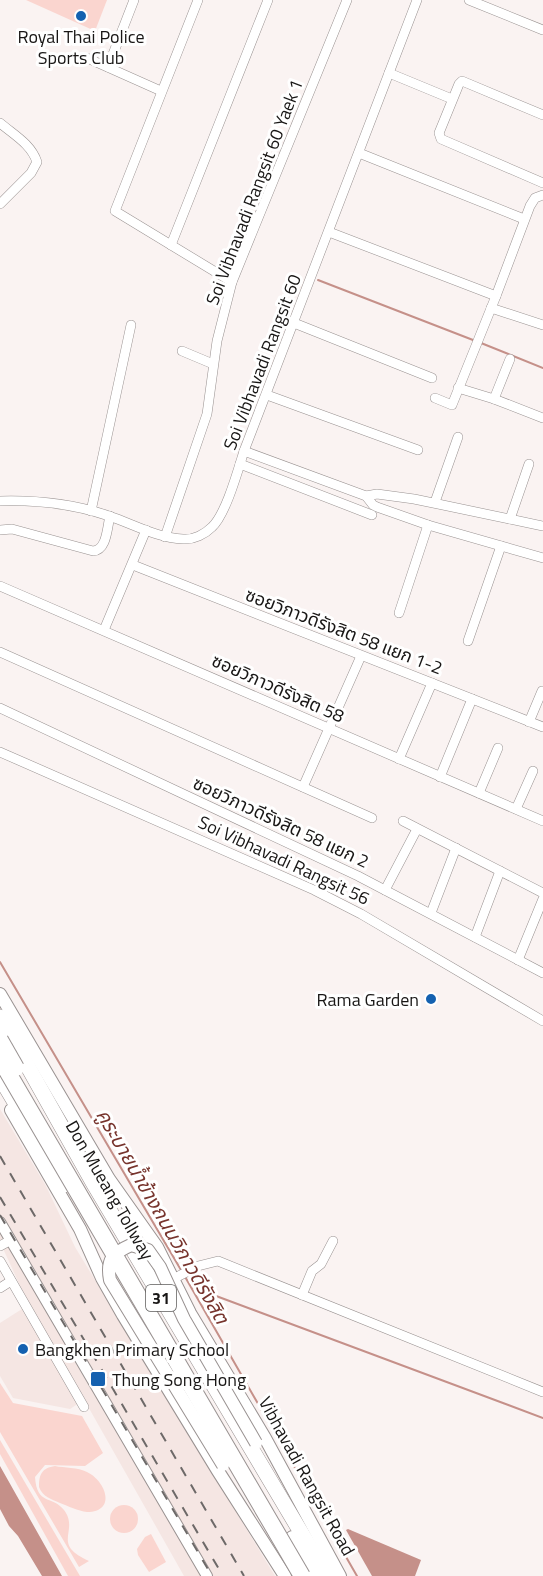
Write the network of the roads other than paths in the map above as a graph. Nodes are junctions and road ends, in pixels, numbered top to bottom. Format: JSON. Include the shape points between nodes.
{"nodes":[{"id":1,"x":135,"y":0,"type":"edge"},
{"id":2,"x":198,"y":0,"type":"edge"},
{"id":3,"x":268,"y":0,"type":"edge"},
{"id":4,"x":347,"y":0,"type":"edge"},
{"id":5,"x":417,"y":0,"type":"edge"},
{"id":6,"x":469,"y":0,"type":"edge"},
{"id":7,"x":499,"y":0,"type":"edge"},
{"id":8,"x":495,"y":10,"type":"junction"},
{"id":9,"x":543,"y":30,"type":"edge"},
{"id":10,"x":87,"y":58,"type":"dead end"},
{"id":11,"x":108,"y":67,"type":"junction"},
{"id":12,"x":389,"y":72,"type":"junction"},
{"id":13,"x":161,"y":91,"type":"junction"},
{"id":14,"x":452,"y":99,"type":"junction"},
{"id":15,"x":543,"y":115,"type":"edge"},
{"id":16,"x":0,"y":123,"type":"edge"},
{"id":17,"x":359,"y":153,"type":"junction"},
{"id":18,"x":543,"y":183,"type":"edge"},
{"id":19,"x":543,"y":195,"type":"edge"},
{"id":20,"x":0,"y":204,"type":"edge"},
{"id":21,"x":524,"y":219,"type":"junction"},
{"id":22,"x":329,"y":232,"type":"junction"},
{"id":23,"x":171,"y":245,"type":"junction"},
{"id":24,"x":232,"y":282,"type":"junction"},
{"id":25,"x":496,"y":296,"type":"junction"},
{"id":26,"x":491,"y":308,"type":"junction"},
{"id":27,"x":294,"y":323,"type":"junction"},
{"id":28,"x":131,"y":325,"type":"dead end"},
{"id":29,"x":543,"y":325,"type":"edge"},
{"id":30,"x":182,"y":351,"type":"dead end"},
{"id":31,"x":510,"y":359,"type":"dead end"},
{"id":32,"x":213,"y":364,"type":"junction"},
{"id":33,"x":432,"y":378,"type":"dead end"},
{"id":34,"x":458,"y":388,"type":"junction"},
{"id":35,"x":267,"y":395,"type":"junction"},
{"id":36,"x":435,"y":398,"type":"dead end"},
{"id":37,"x":494,"y":399,"type":"junction"},
{"id":38,"x":543,"y":418,"type":"edge"},
{"id":39,"x":458,"y":437,"type":"dead end"},
{"id":40,"x":418,"y":450,"type":"dead end"},
{"id":41,"x":244,"y":451,"type":"junction"},
{"id":42,"x":240,"y":464,"type":"junction"},
{"id":43,"x":529,"y":464,"type":"dead end"},
{"id":44,"x":366,"y":496,"type":"junction"},
{"id":45,"x":0,"y":501,"type":"edge"},
{"id":46,"x":435,"y":502,"type":"junction"},
{"id":47,"x":91,"y":511,"type":"junction"},
{"id":48,"x":372,"y":515,"type":"dead end"},
{"id":49,"x":110,"y":516,"type":"junction"},
{"id":50,"x":510,"y":519,"type":"junction"},
{"id":51,"x":428,"y":525,"type":"junction"},
{"id":52,"x":543,"y":526,"type":"edge"},
{"id":53,"x":0,"y":530,"type":"edge"},
{"id":54,"x":146,"y":530,"type":"junction"},
{"id":55,"x":165,"y":537,"type":"junction"},
{"id":56,"x":501,"y":546,"type":"junction"},
{"id":57,"x":543,"y":558,"type":"edge"},
{"id":58,"x":133,"y":565,"type":"junction"},
{"id":59,"x":0,"y":586,"type":"edge"},
{"id":60,"x":399,"y":614,"type":"dead end"},
{"id":61,"x":104,"y":630,"type":"junction"},
{"id":62,"x":468,"y":641,"type":"dead end"},
{"id":63,"x":0,"y":652,"type":"edge"},
{"id":64,"x":361,"y":656,"type":"junction"},
{"id":65,"x":432,"y":683,"type":"junction"},
{"id":66,"x":542,"y":691,"type":"edge"},
{"id":67,"x":472,"y":699,"type":"junction"},
{"id":68,"x":0,"y":708,"type":"edge"},
{"id":69,"x":530,"y":722,"type":"junction"},
{"id":70,"x":543,"y":727,"type":"edge"},
{"id":71,"x":329,"y":728,"type":"junction"},
{"id":72,"x":498,"y":748,"type":"dead end"},
{"id":73,"x":0,"y":752,"type":"edge"},
{"id":74,"x":399,"y":759,"type":"junction"},
{"id":75,"x":533,"y":771,"type":"dead end"},
{"id":76,"x":440,"y":777,"type":"junction"},
{"id":77,"x":303,"y":787,"type":"junction"},
{"id":78,"x":479,"y":793,"type":"junction"},
{"id":79,"x":516,"y":809,"type":"junction"},
{"id":80,"x":372,"y":818,"type":"dead end"},
{"id":81,"x":403,"y":821,"type":"dead end"},
{"id":82,"x":543,"y":821,"type":"edge"},
{"id":83,"x":417,"y":829,"type":"junction"},
{"id":84,"x":456,"y":848,"type":"junction"},
{"id":85,"x":500,"y":871,"type":"junction"},
{"id":86,"x":385,"y":890,"type":"junction"},
{"id":87,"x":543,"y":893,"type":"edge"},
{"id":88,"x":543,"y":899,"type":"edge"},
{"id":89,"x":431,"y":913,"type":"junction"},
{"id":90,"x":475,"y":937,"type":"junction"},
{"id":91,"x":518,"y":960,"type":"junction"},
{"id":92,"x":543,"y":974,"type":"edge"},
{"id":93,"x":0,"y":994,"type":"edge"},
{"id":94,"x":0,"y":1018,"type":"edge"},
{"id":95,"x":543,"y":1021,"type":"edge"},
{"id":96,"x":0,"y":1040,"type":"edge"},
{"id":97,"x":0,"y":1059,"type":"edge"},
{"id":98,"x":0,"y":1077,"type":"edge"},
{"id":99,"x":0,"y":1091,"type":"edge"},
{"id":100,"x":0,"y":1222,"type":"edge"},
{"id":101,"x":11,"y":1240,"type":"junction"},
{"id":102,"x":333,"y":1241,"type":"dead end"},
{"id":103,"x":0,"y":1246,"type":"edge"},
{"id":104,"x":0,"y":1261,"type":"edge"},
{"id":105,"x":180,"y":1276,"type":"junction"},
{"id":106,"x":11,"y":1281,"type":"junction"},
{"id":107,"x":0,"y":1288,"type":"edge"},
{"id":108,"x":302,"y":1294,"type":"junction"},
{"id":109,"x":543,"y":1392,"type":"edge"},
{"id":110,"x":84,"y":1407,"type":"dead end"},
{"id":111,"x":300,"y":1505,"type":"junction"},
{"id":112,"x":256,"y":1529,"type":"junction"},
{"id":113,"x":207,"y":1576,"type":"edge"},
{"id":114,"x":285,"y":1576,"type":"edge"},
{"id":115,"x":294,"y":1576,"type":"edge"},
{"id":116,"x":302,"y":1576,"type":"edge"},
{"id":117,"x":315,"y":1576,"type":"edge"},
{"id":118,"x":327,"y":1576,"type":"edge"},
{"id":119,"x":340,"y":1576,"type":"edge"}],
"edges":[{"from":1,"to":11,"type":"street"},
{"from":2,"to":13,"type":"street"},
{"from":3,"to":23,"type":"street"},
{"from":4,"to":24,"type":"street","name":"Soi Vibhavadi Rangsit 60 Yaek 1"},
{"from":5,"to":12,"type":"street","name":"Soi Vibhavadi Rangsit 60"},
{"from":6,"to":8,"type":"street"},
{"from":7,"to":8,"type":"street"},
{"from":8,"to":9,"type":"street"},
{"from":10,"to":11,"type":"street"},
{"from":11,"to":13,"type":"street"},
{"from":12,"to":14,"type":"street"},
{"from":12,"to":17,"type":"street","name":"Soi Vibhavadi Rangsit 60"},
{"from":13,"to":23,"type":"street","via":[[116,211]]},
{"from":14,"to":15,"type":"street","via":[[459,84],[467,81]]},
{"from":14,"to":18,"type":"street","via":[[439,133],[441,139]]},
{"from":16,"to":20,"type":"street","via":[[26,144],[37,162]]},
{"from":17,"to":21,"type":"street"},
{"from":17,"to":22,"type":"street","name":"Soi Vibhavadi Rangsit 60"},
{"from":19,"to":21,"type":"street","via":[[535,198]]},
{"from":21,"to":25,"type":"street"},
{"from":22,"to":25,"type":"street"},
{"from":22,"to":27,"type":"street","name":"Soi Vibhavadi Rangsit 60"},
{"from":23,"to":24,"type":"street"},
{"from":24,"to":32,"type":"street","name":"Soi Vibhavadi Rangsit 60 Yaek 1"},
{"from":25,"to":26,"type":"street"},
{"from":26,"to":29,"type":"street"},
{"from":26,"to":34,"type":"street"},
{"from":27,"to":33,"type":"street"},
{"from":27,"to":35,"type":"street","name":"Soi Vibhavadi Rangsit 60"},
{"from":28,"to":47,"type":"street"},
{"from":30,"to":32,"type":"street"},
{"from":31,"to":37,"type":"street"},
{"from":32,"to":55,"type":"street","name":"Soi Vibhavadi Rangsit 60 Yaek 1","via":[[207,414]]},
{"from":34,"to":36,"type":"street","via":[[452,405]]},
{"from":34,"to":37,"type":"street"},
{"from":35,"to":40,"type":"street"},
{"from":35,"to":41,"type":"street","name":"Soi Vibhavadi Rangsit 60"},
{"from":37,"to":38,"type":"street"},
{"from":39,"to":46,"type":"street"},
{"from":41,"to":42,"type":"street","name":"Soi Vibhavadi Rangsit 60"},
{"from":41,"to":44,"type":"street"},
{"from":42,"to":48,"type":"street"},
{"from":42,"to":55,"type":"street","name":"Soi Vibhavadi Rangsit 60","via":[[214,526],[186,540]]},
{"from":43,"to":50,"type":"street"},
{"from":44,"to":46,"type":"street"},
{"from":44,"to":51,"type":"street","via":[[373,505]]},
{"from":45,"to":47,"type":"street","name":"Soi Vibhavadi Rangsit 60","via":[[24,500]]},
{"from":46,"to":50,"type":"street"},
{"from":47,"to":49,"type":"street","name":"Soi Vibhavadi Rangsit 60"},
{"from":49,"to":53,"type":"street","via":[[102,547],[93,551]]},
{"from":49,"to":54,"type":"street","name":"Soi Vibhavadi Rangsit 60"},
{"from":50,"to":52,"type":"street"},
{"from":51,"to":56,"type":"street"},
{"from":51,"to":60,"type":"street"},
{"from":54,"to":55,"type":"street","name":"Soi Vibhavadi Rangsit 60"},
{"from":54,"to":58,"type":"street"},
{"from":56,"to":57,"type":"street"},
{"from":56,"to":62,"type":"street"},
{"from":58,"to":61,"type":"street"},
{"from":58,"to":64,"type":"street","name":"ซอยวิภาวดีรังสิต 58 แยก 1-2"},
{"from":59,"to":61,"type":"street","name":"ซอยวิภาวดีรังสิต 58"},
{"from":61,"to":71,"type":"street","name":"ซอยวิภาวดีรังสิต 58"},
{"from":63,"to":77,"type":"street"},
{"from":64,"to":65,"type":"street","name":"ซอยวิภาวดีรังสิต 58 แยก 1-2"},
{"from":64,"to":71,"type":"street"},
{"from":65,"to":67,"type":"street","name":"ซอยวิภาวดีรังสิต 58 แยก 1-2"},
{"from":65,"to":74,"type":"street"},
{"from":66,"to":69,"type":"street"},
{"from":67,"to":69,"type":"street","name":"ซอยวิภาวดีรังสิต 58 แยก 1-2"},
{"from":67,"to":76,"type":"street"},
{"from":68,"to":86,"type":"street","name":"ซอยวิภาวดีรังสิต 58 แยก 2"},
{"from":69,"to":70,"type":"street","name":"ซอยวิภาวดีรังสิต 58 แยก 1-2"},
{"from":71,"to":74,"type":"street","name":"ซอยวิภาวดีรังสิต 58"},
{"from":71,"to":77,"type":"street"},
{"from":72,"to":78,"type":"street"},
{"from":73,"to":95,"type":"street","name":"Soi Vibhavadi Rangsit 56","via":[[314,890]]},
{"from":74,"to":76,"type":"street","name":"ซอยวิภาวดีรังสิต 58"},
{"from":75,"to":79,"type":"street"},
{"from":76,"to":78,"type":"street","name":"ซอยวิภาวดีรังสิต 58"},
{"from":77,"to":80,"type":"street"},
{"from":78,"to":79,"type":"street","name":"ซอยวิภาวดีรังสิต 58"},
{"from":79,"to":82,"type":"street","name":"ซอยวิภาวดีรังสิต 58"},
{"from":81,"to":83,"type":"street"},
{"from":83,"to":84,"type":"street"},
{"from":83,"to":86,"type":"street"},
{"from":84,"to":85,"type":"street"},
{"from":84,"to":89,"type":"street"},
{"from":85,"to":87,"type":"street"},
{"from":85,"to":90,"type":"street"},
{"from":86,"to":89,"type":"street","name":"ซอยวิภาวดีรังสิต 58 แยก 2"},
{"from":88,"to":91,"type":"street"},
{"from":89,"to":90,"type":"street","name":"ซอยวิภาวดีรังสิต 58 แยก 2"},
{"from":90,"to":91,"type":"street","name":"ซอยวิภาวดีรังสิต 58 แยก 2"},
{"from":91,"to":92,"type":"street","name":"ซอยวิภาวดีรังสิต 58 แยก 2"},
{"from":93,"to":105,"type":"main road","name":"Vibhavadi Rangsit Road","number":"31","via":[[109,1179]]},
{"from":94,"to":118,"type":"highway","name":"Vibhavadi Rangsit Road","number":"31"},
{"from":96,"to":117,"type":"highway","name":"Don Mueang Tollway","number":"31","bridge":true},
{"from":97,"to":116,"type":"highway","name":"Don Mueang Tollway","number":"31","bridge":true},
{"from":98,"to":115,"type":"highway","number":"31"},
{"from":99,"to":112,"type":"main road","number":"31","via":[[80,1229],[118,1306]]},
{"from":100,"to":101,"type":"street"},
{"from":101,"to":103,"type":"street"},
{"from":101,"to":113,"type":"street"},
{"from":102,"to":108,"type":"street","via":[[321,1264],[312,1270]]},
{"from":104,"to":106,"type":"street"},
{"from":105,"to":108,"type":"street","via":[[218,1261]]},
{"from":105,"to":111,"type":"main road","name":"Vibhavadi Rangsit Road","number":"31","via":[[190,1313]]},
{"from":106,"to":107,"type":"street"},
{"from":106,"to":110,"type":"street"},
{"from":108,"to":109,"type":"street"},
{"from":111,"to":112,"type":"main road","bridge":true,"via":[[256,1443],[184,1319],[154,1258],[148,1250],[131,1245],[119,1250],[110,1259],[110,1280],[223,1465]]},
{"from":111,"to":119,"type":"main road","name":"Vibhavadi Rangsit Road","number":"31"},
{"from":112,"to":114,"type":"main road","number":"31"}]}
